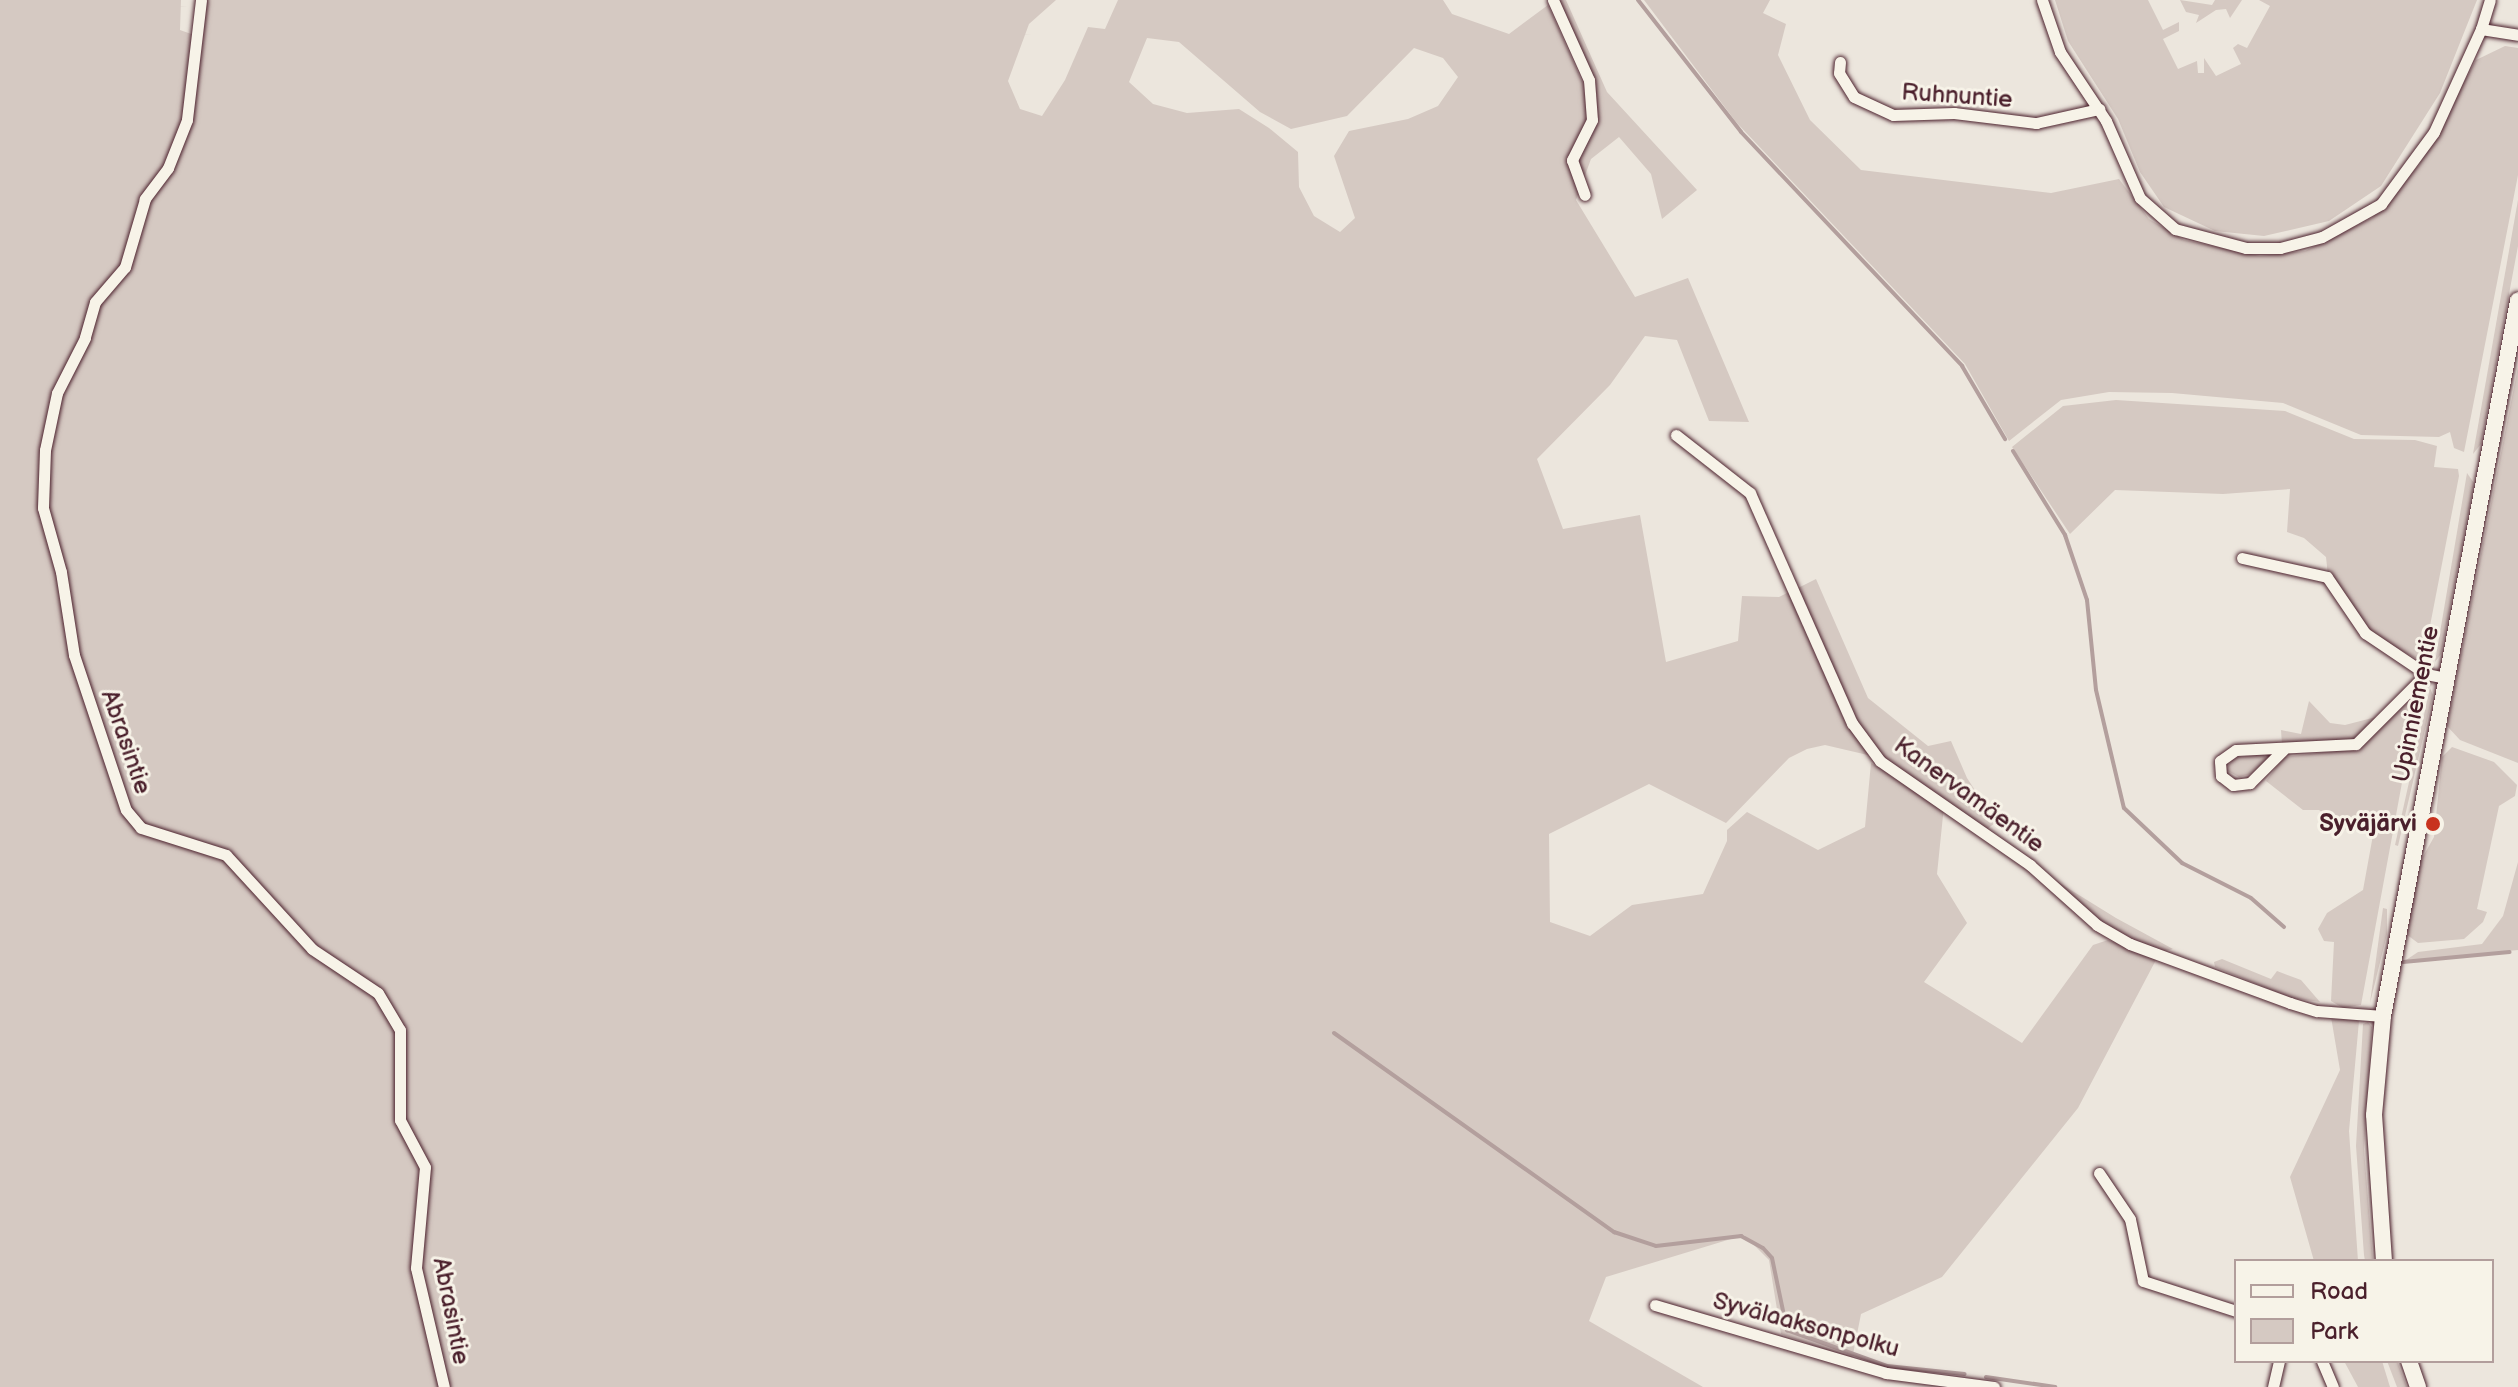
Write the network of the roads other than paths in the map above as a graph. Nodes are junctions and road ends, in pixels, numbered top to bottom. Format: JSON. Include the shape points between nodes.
{"nodes":[{"id":1,"x":201,"y":0,"type":"edge"},
{"id":2,"x":1553,"y":0,"type":"edge"},
{"id":3,"x":2042,"y":0,"type":"edge"},
{"id":4,"x":2490,"y":0,"type":"edge"},
{"id":5,"x":2481,"y":29,"type":"junction"},
{"id":6,"x":2518,"y":35,"type":"edge"},
{"id":7,"x":1840,"y":62,"type":"dead end"},
{"id":8,"x":2099,"y":109,"type":"junction"},
{"id":9,"x":1585,"y":195,"type":"dead end"},
{"id":10,"x":2518,"y":301,"type":"edge"},
{"id":11,"x":1676,"y":435,"type":"dead end"},
{"id":12,"x":2242,"y":558,"type":"dead end"},
{"id":13,"x":2426,"y":674,"type":"junction"},
{"id":14,"x":2446,"y":678,"type":"junction"},
{"id":15,"x":2283,"y":750,"type":"junction"},
{"id":16,"x":2383,"y":1016,"type":"junction"},
{"id":17,"x":2099,"y":1173,"type":"dead end"},
{"id":18,"x":2384,"y":1259,"type":"edge"},
{"id":19,"x":1655,"y":1305,"type":"dead end"},
{"id":20,"x":2234,"y":1310,"type":"edge"},
{"id":21,"x":2279,"y":1363,"type":"edge"},
{"id":22,"x":2323,"y":1363,"type":"edge"},
{"id":23,"x":2410,"y":1363,"type":"edge"},
{"id":24,"x":444,"y":1387,"type":"edge"},
{"id":25,"x":1994,"y":1387,"type":"edge"},
{"id":26,"x":2273,"y":1387,"type":"edge"},
{"id":27,"x":2333,"y":1387,"type":"edge"},
{"id":28,"x":2418,"y":1387,"type":"edge"}],
"edges":[{"from":1,"to":24,"type":"street","name":"Abrasintie","via":[[187,120],[168,168],[145,199],[125,267],[95,302],[85,338],[57,393],[45,450],[43,508],[61,572],[74,655],[126,810],[141,828],[226,855],[312,949],[378,993],[400,1030],[400,1120],[425,1167],[416,1268]]},
{"from":2,"to":9,"type":"street","via":[[1589,80],[1592,120],[1572,160]]},
{"from":3,"to":8,"type":"street","via":[[2060,52]]},
{"from":4,"to":5,"type":"street"},
{"from":5,"to":6,"type":"street"},
{"from":5,"to":8,"type":"street","via":[[2440,120],[2394,191],[2354,223],[2293,246],[2230,246],[2196,238],[2159,218],[2134,187]]},
{"from":7,"to":8,"type":"street","name":"Ruhnuntie","via":[[1839,73],[1854,97],[1893,115],[1954,113],[2036,123]]},
{"from":10,"to":14,"type":"main road","name":"Upinniementie"},
{"from":11,"to":16,"type":"street","name":"Kanervamäentie","via":[[1750,493],[1852,723],[1880,761],[2030,865],[2097,925],[2130,944],[2304,1007]]},
{"from":12,"to":13,"type":"street","via":[[2327,577],[2357,627]]},
{"from":13,"to":14,"type":"street"},
{"from":13,"to":15,"type":"street","via":[[2356,744]]},
{"from":14,"to":16,"type":"main road","name":"Upinniementie"},
{"from":15,"to":15,"type":"street","via":[[2236,750],[2220,761],[2221,776],[2233,785],[2250,783]]},
{"from":16,"to":18,"type":"main road","name":"Upinniementie","via":[[2374,1115]]},
{"from":17,"to":20,"type":"street","via":[[2130,1219],[2143,1281]]},
{"from":19,"to":25,"type":"street","name":"Syvälaaksonpolku","via":[[1886,1373]]},
{"from":21,"to":26,"type":"street"},
{"from":22,"to":27,"type":"street"},
{"from":23,"to":28,"type":"main road"}]}
